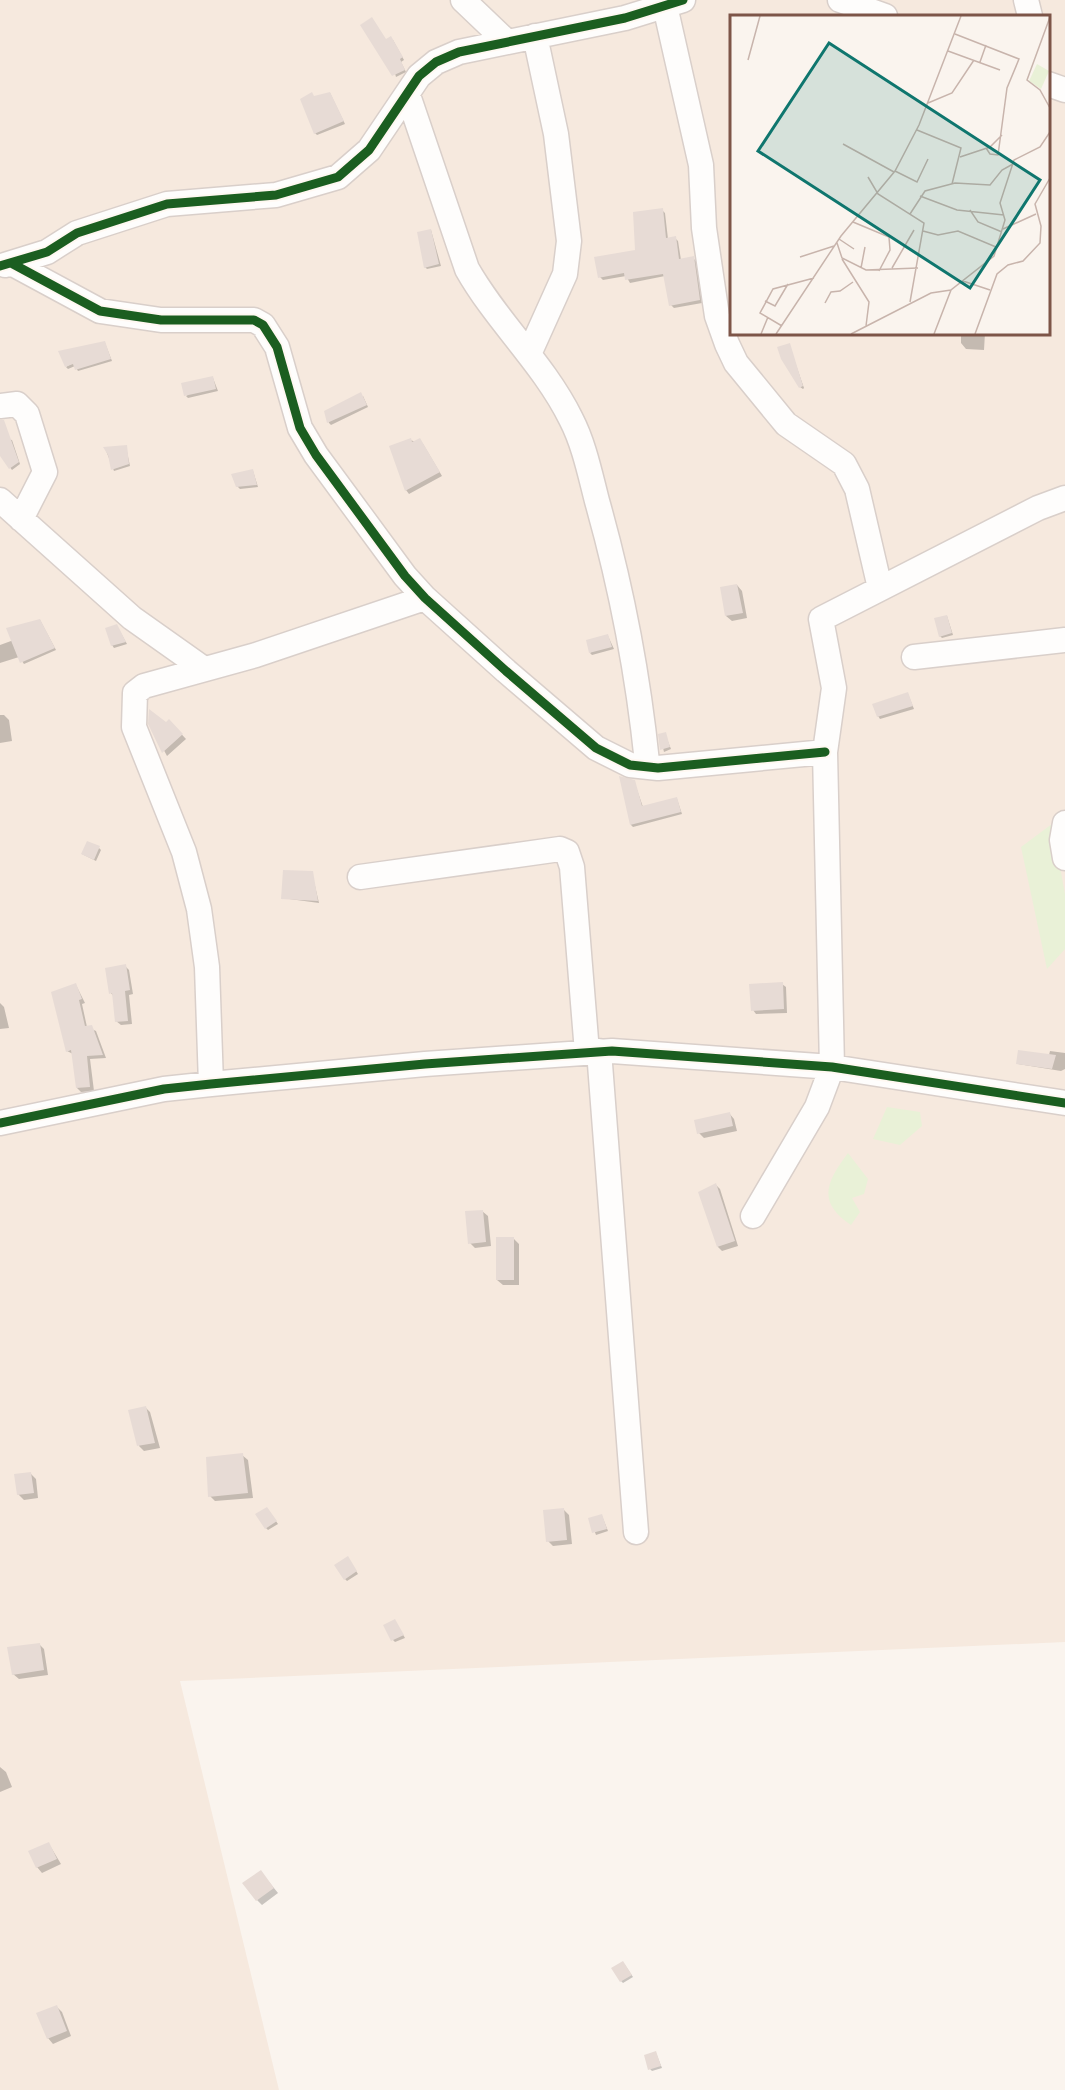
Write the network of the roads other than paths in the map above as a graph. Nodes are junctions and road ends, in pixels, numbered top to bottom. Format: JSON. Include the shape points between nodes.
{"nodes":[{"id":1,"x":463,"y":0,"type":"edge"},
{"id":2,"x":840,"y":0,"type":"edge"},
{"id":3,"x":1026,"y":0,"type":"edge"},
{"id":4,"x":674,"y":3,"type":"edge"},
{"id":5,"x":882,"y":15,"type":"edge"},
{"id":6,"x":1030,"y":15,"type":"edge"},
{"id":7,"x":535,"y":36,"type":"junction"},
{"id":8,"x":506,"y":41,"type":"junction"},
{"id":9,"x":408,"y":95,"type":"junction"},
{"id":10,"x":7,"y":265,"type":"edge"},
{"id":11,"x":529,"y":354,"type":"junction"},
{"id":12,"x":0,"y":406,"type":"edge"},
{"id":13,"x":1065,"y":498,"type":"edge"},
{"id":14,"x":0,"y":500,"type":"edge"},
{"id":15,"x":21,"y":519,"type":"junction"},
{"id":16,"x":880,"y":588,"type":"junction"},
{"id":17,"x":425,"y":598,"type":"junction"},
{"id":18,"x":1065,"y":640,"type":"edge"},
{"id":19,"x":914,"y":657,"type":"dead end"},
{"id":20,"x":204,"y":669,"type":"junction"},
{"id":21,"x":825,"y":752,"type":"junction"},
{"id":22,"x":652,"y":766,"type":"junction"},
{"id":23,"x":1065,"y":824,"type":"edge"},
{"id":24,"x":1065,"y":858,"type":"edge"},
{"id":25,"x":360,"y":877,"type":"dead end"},
{"id":26,"x":593,"y":1052,"type":"junction"},
{"id":27,"x":832,"y":1067,"type":"junction"},
{"id":28,"x":211,"y":1083,"type":"junction"},
{"id":29,"x":1065,"y":1103,"type":"edge"},
{"id":30,"x":0,"y":1123,"type":"edge"},
{"id":31,"x":753,"y":1216,"type":"dead end"},
{"id":32,"x":636,"y":1532,"type":"dead end"}],
"edges":[{"from":1,"to":8,"type":"street"},
{"from":2,"to":5,"type":"street"},
{"from":3,"to":6,"type":"street"},
{"from":4,"to":7,"type":"street","via":[[625,18]]},
{"from":4,"to":16,"type":"street","via":[[701,165],[704,228],[717,316],[736,363],[786,424],[844,464],[857,489]]},
{"from":7,"to":8,"type":"street"},
{"from":7,"to":11,"type":"street","via":[[556,134],[569,241],[565,274]]},
{"from":8,"to":9,"type":"street","via":[[436,62],[419,76]]},
{"from":9,"to":10,"type":"street","via":[[369,150],[338,177],[276,195],[167,204],[77,233],[47,252]]},
{"from":9,"to":11,"type":"street","via":[[467,269],[480,292]]},
{"from":10,"to":17,"type":"street","via":[[100,311],[161,320],[254,320],[263,325],[277,347],[300,428],[316,455]]},
{"from":11,"to":22,"type":"street","via":[[571,418],[582,447],[610,546],[641,699],[647,762]]},
{"from":12,"to":15,"type":"street","via":[[17,404],[27,414],[45,472]]},
{"from":13,"to":16,"type":"street"},
{"from":14,"to":15,"type":"street"},
{"from":15,"to":20,"type":"street","via":[[132,618]]},
{"from":16,"to":21,"type":"street","via":[[821,619],[834,688]]},
{"from":17,"to":20,"type":"street"},
{"from":17,"to":22,"type":"street","via":[[596,748],[630,765]]},
{"from":18,"to":19,"type":"street"},
{"from":20,"to":28,"type":"street","via":[[144,686],[135,693],[134,727],[184,852],[199,909],[207,967]]},
{"from":21,"to":22,"type":"street"},
{"from":21,"to":27,"type":"street"},
{"from":23,"to":24,"type":"street"},
{"from":25,"to":26,"type":"street","via":[[560,849],[567,852],[572,867]]},
{"from":26,"to":27,"type":"street"},
{"from":26,"to":28,"type":"street"},
{"from":26,"to":32,"type":"street"},
{"from":27,"to":29,"type":"street"},
{"from":27,"to":31,"type":"street","via":[[817,1107]]},
{"from":28,"to":30,"type":"street"}]}
